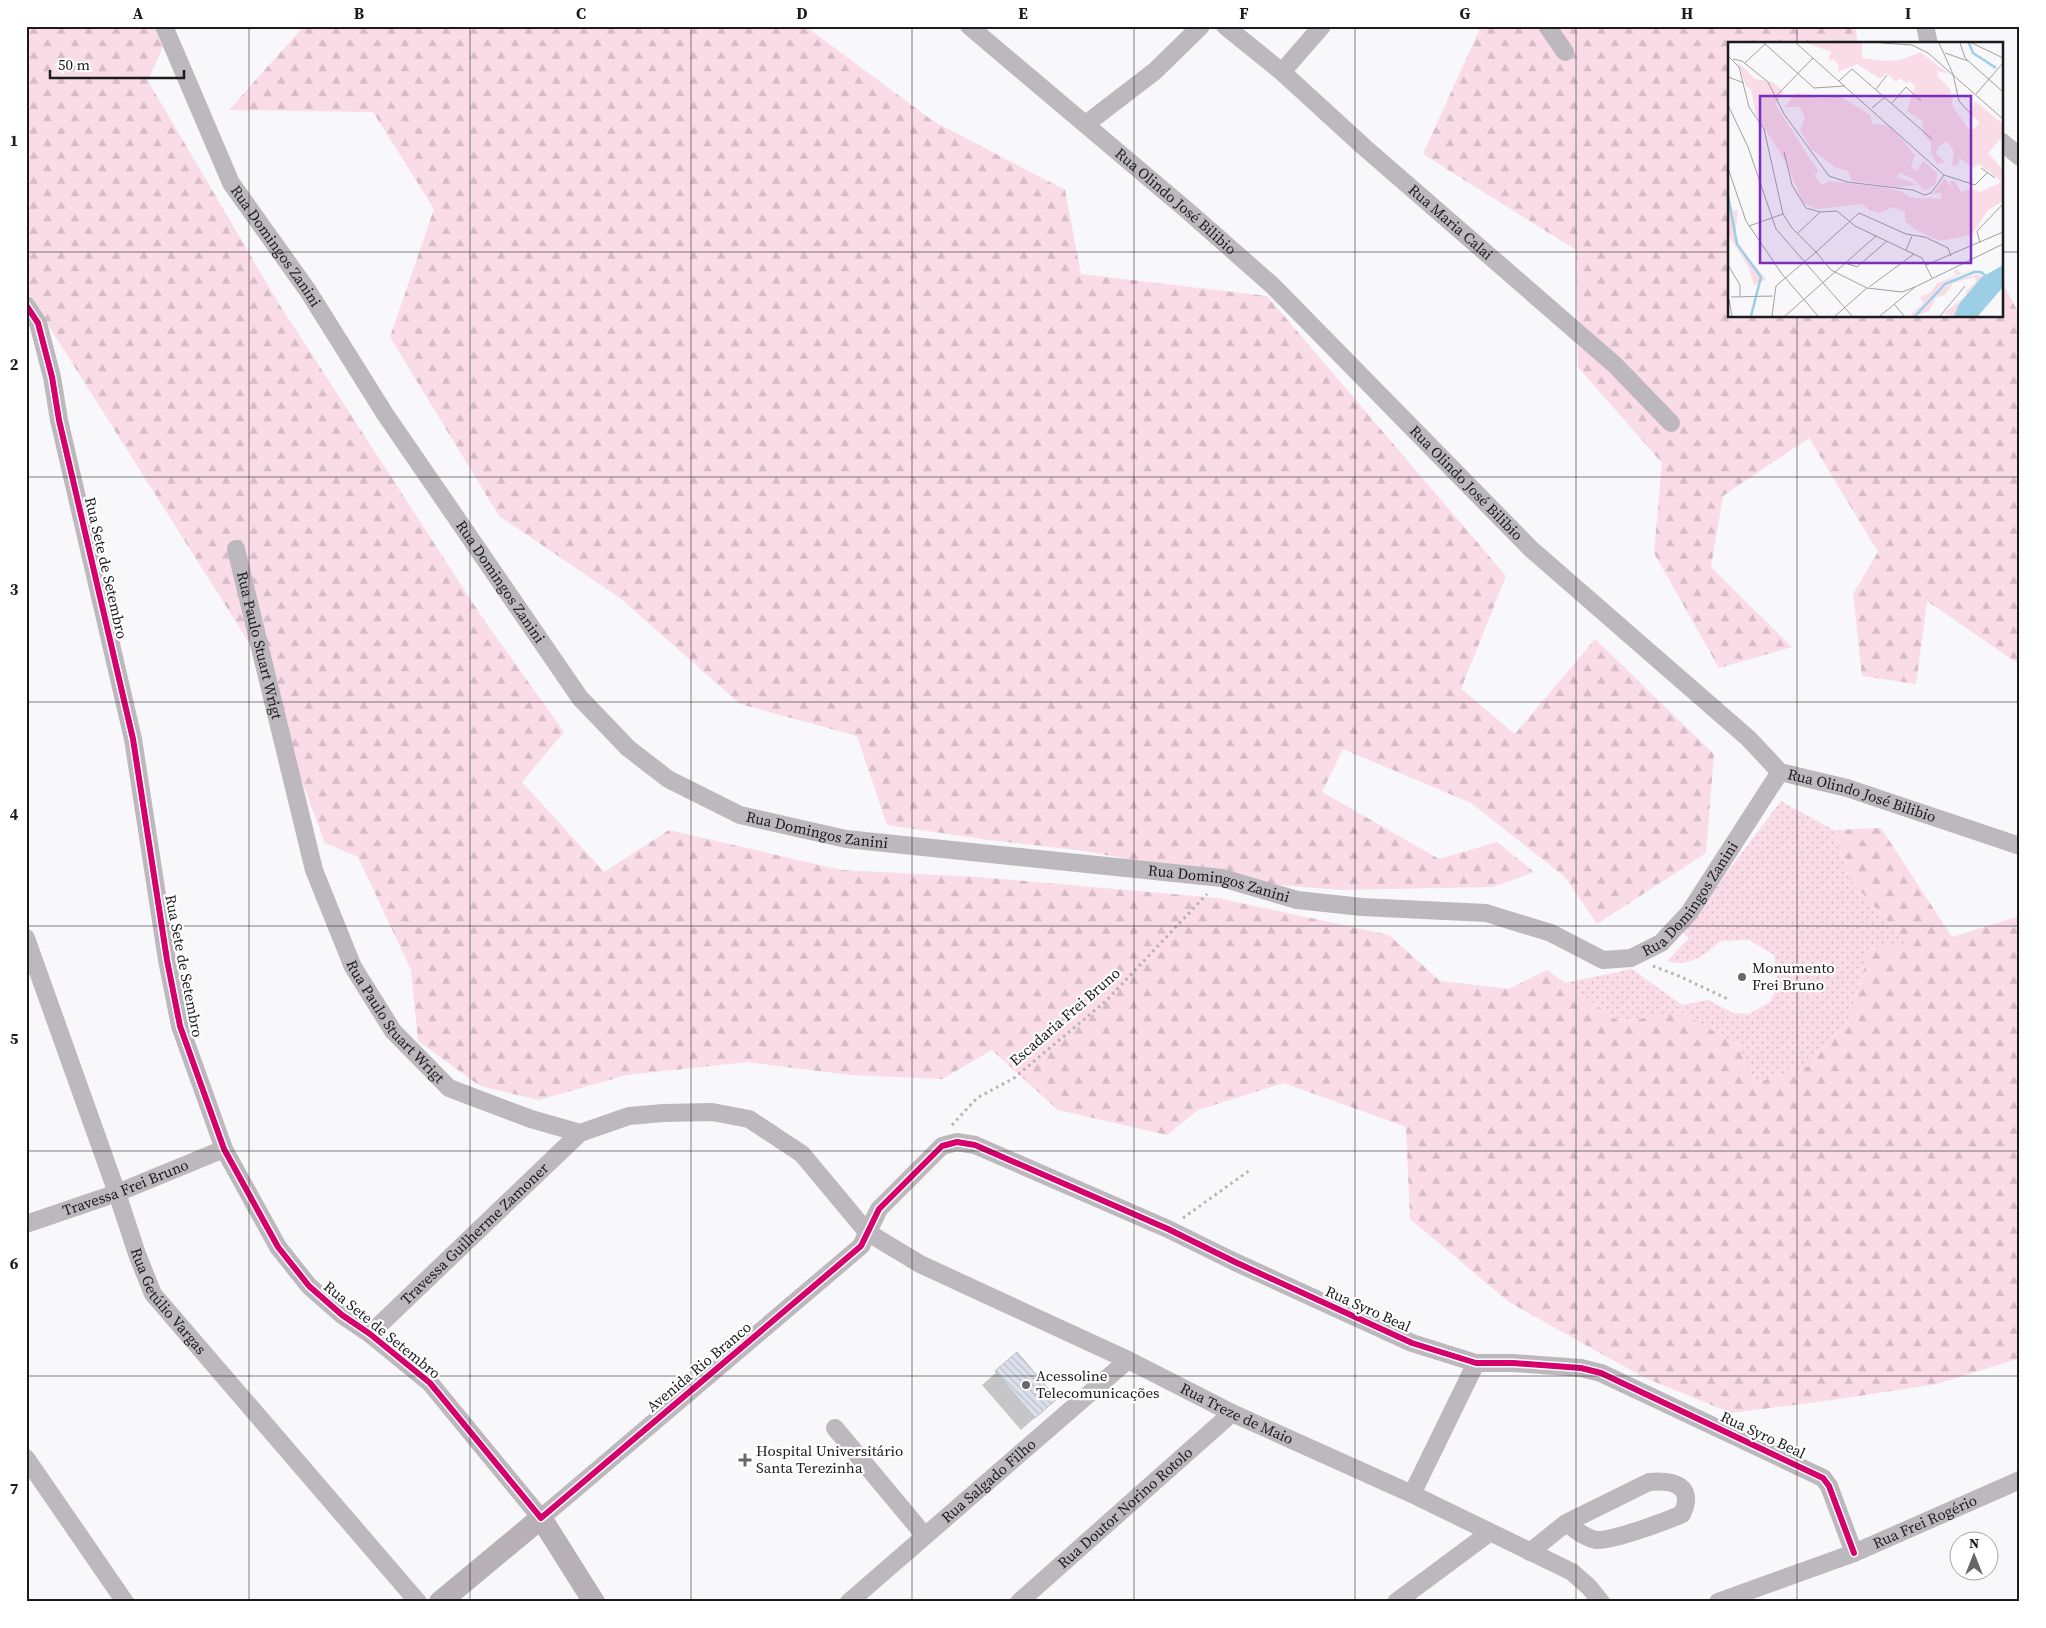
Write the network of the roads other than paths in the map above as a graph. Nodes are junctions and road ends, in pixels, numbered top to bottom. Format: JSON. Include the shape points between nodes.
{"nodes":[{"id":1,"x":164,"y":26,"type":"edge"},
{"id":2,"x":968,"y":26,"type":"edge"},
{"id":3,"x":1201,"y":26,"type":"edge"},
{"id":4,"x":1225,"y":26,"type":"edge"},
{"id":5,"x":1322,"y":26,"type":"edge"},
{"id":6,"x":1547,"y":26,"type":"edge"},
{"id":7,"x":1925,"y":26,"type":"edge"},
{"id":8,"x":1929,"y":42,"type":"edge"},
{"id":9,"x":1565,"y":52,"type":"dead end"},
{"id":10,"x":1282,"y":72,"type":"junction"},
{"id":11,"x":1086,"y":124,"type":"junction"},
{"id":12,"x":2004,"y":144,"type":"edge"},
{"id":13,"x":2020,"y":157,"type":"edge"},
{"id":14,"x":26,"y":306,"type":"edge"},
{"id":15,"x":1670,"y":423,"type":"dead end"},
{"id":16,"x":236,"y":549,"type":"dead end"},
{"id":17,"x":1780,"y":772,"type":"junction"},
{"id":18,"x":2020,"y":846,"type":"edge"},
{"id":19,"x":26,"y":938,"type":"edge"},
{"id":20,"x":580,"y":1133,"type":"junction"},
{"id":21,"x":224,"y":1149,"type":"junction"},
{"id":22,"x":117,"y":1193,"type":"junction"},
{"id":23,"x":26,"y":1224,"type":"edge"},
{"id":24,"x":867,"y":1232,"type":"junction"},
{"id":25,"x":370,"y":1334,"type":"junction"},
{"id":26,"x":1128,"y":1360,"type":"junction"},
{"id":27,"x":1476,"y":1363,"type":"junction"},
{"id":28,"x":1232,"y":1412,"type":"junction"},
{"id":29,"x":835,"y":1428,"type":"dead end"},
{"id":30,"x":26,"y":1458,"type":"edge"},
{"id":31,"x":2020,"y":1480,"type":"edge"},
{"id":32,"x":1412,"y":1494,"type":"junction"},
{"id":33,"x":541,"y":1518,"type":"junction"},
{"id":34,"x":1566,"y":1523,"type":"junction"},
{"id":35,"x":1489,"y":1532,"type":"junction"},
{"id":36,"x":925,"y":1536,"type":"junction"},
{"id":37,"x":1530,"y":1552,"type":"junction"},
{"id":38,"x":1854,"y":1553,"type":"junction"},
{"id":39,"x":125,"y":1602,"type":"edge"},
{"id":40,"x":418,"y":1602,"type":"edge"},
{"id":41,"x":440,"y":1602,"type":"edge"},
{"id":42,"x":594,"y":1602,"type":"edge"},
{"id":43,"x":849,"y":1602,"type":"edge"},
{"id":44,"x":1018,"y":1602,"type":"edge"},
{"id":45,"x":1396,"y":1602,"type":"edge"},
{"id":46,"x":1601,"y":1602,"type":"edge"},
{"id":47,"x":1718,"y":1602,"type":"edge"}],
"edges":[{"from":1,"to":17,"type":"street","name":"Rua Domingos Zanini","via":[[231,183],[308,291],[385,414],[580,698],[628,748],[668,779],[740,815],[846,839],[1222,878],[1297,900],[1486,914],[1550,933],[1603,960],[1631,958],[1661,943],[1689,913]]},
{"from":2,"to":11,"type":"street","name":"Rua Olindo José Bilibio"},
{"from":3,"to":11,"type":"street","via":[[1156,71]]},
{"from":4,"to":10,"type":"street","name":"Rua Maria Calai"},
{"from":5,"to":10,"type":"street"},
{"from":6,"to":9,"type":"street"},
{"from":7,"to":8,"type":"street"},
{"from":10,"to":15,"type":"street","name":"Rua Maria Calai","via":[[1364,148],[1615,365]]},
{"from":11,"to":17,"type":"street","name":"Rua Olindo José Bilibio","via":[[1273,286],[1531,549],[1748,738]]},
{"from":12,"to":13,"type":"street"},
{"from":14,"to":21,"type":"street","name":"Rua Sete de Setembro","via":[[38,323],[52,377],[59,420],[133,739],[180,1026]]},
{"from":16,"to":20,"type":"street","name":"Rua Paulo Stuart Wrigt","via":[[314,870],[353,967],[393,1031],[449,1088]]},
{"from":17,"to":18,"type":"street","name":"Rua Olindo José Bilibio","via":[[1847,788]]},
{"from":19,"to":22,"type":"street","name":"Rua Getúlio Vargas"},
{"from":20,"to":24,"type":"street","via":[[629,1116],[712,1112],[749,1119],[802,1154]]},
{"from":20,"to":25,"type":"street","name":"Travessa Guilherme Zamoner"},
{"from":21,"to":22,"type":"street","name":"Travessa Frei Bruno"},
{"from":21,"to":25,"type":"street","name":"Rua Sete de Setembro","via":[[278,1247],[309,1286]]},
{"from":22,"to":23,"type":"street","name":"Travessa Frei Bruno"},
{"from":22,"to":40,"type":"street","name":"Rua Getúlio Vargas","via":[[152,1294]]},
{"from":24,"to":26,"type":"street","name":"Rua Treze de Maio","via":[[920,1264]]},
{"from":24,"to":27,"type":"street","name":"Rua Syro Beal","via":[[879,1209],[942,1146],[957,1142],[975,1145],[1168,1229],[1412,1343]]},
{"from":24,"to":33,"type":"street","name":"Avenida Rio Branco","via":[[861,1246]]},
{"from":25,"to":33,"type":"street","name":"Rua Sete de Setembro","via":[[430,1383]]},
{"from":26,"to":28,"type":"street","name":"Rua Treze de Maio"},
{"from":26,"to":36,"type":"street","name":"Rua Salgado Filho"},
{"from":27,"to":32,"type":"street"},
{"from":27,"to":38,"type":"street","name":"Rua Syro Beal","via":[[1581,1368],[1601,1373],[1823,1478]]},
{"from":28,"to":32,"type":"street","name":"Rua Treze de Maio"},
{"from":28,"to":44,"type":"street","name":"Rua Doutor Norino Rotolo"},
{"from":29,"to":36,"type":"street"},
{"from":30,"to":39,"type":"street"},
{"from":31,"to":38,"type":"street","name":"Rua Frei Rogério"},
{"from":32,"to":35,"type":"street","name":"Rua Treze de Maio"},
{"from":33,"to":41,"type":"main road","name":"Avenida Rio Branco"},
{"from":33,"to":42,"type":"main road","name":"Rua Sete de Setembro"},
{"from":34,"to":34,"type":"street","via":[[1649,1482],[1662,1480],[1674,1483],[1683,1488],[1687,1498],[1682,1514],[1607,1538],[1596,1540]]},
{"from":34,"to":37,"type":"street"},
{"from":35,"to":37,"type":"street","name":"Rua Treze de Maio"},
{"from":35,"to":45,"type":"street"},
{"from":36,"to":43,"type":"street","name":"Rua Salgado Filho"},
{"from":37,"to":46,"type":"street","name":"Rua Treze de Maio","via":[[1572,1572]]},
{"from":38,"to":47,"type":"street","name":"Rua Frei Rogério"}]}
